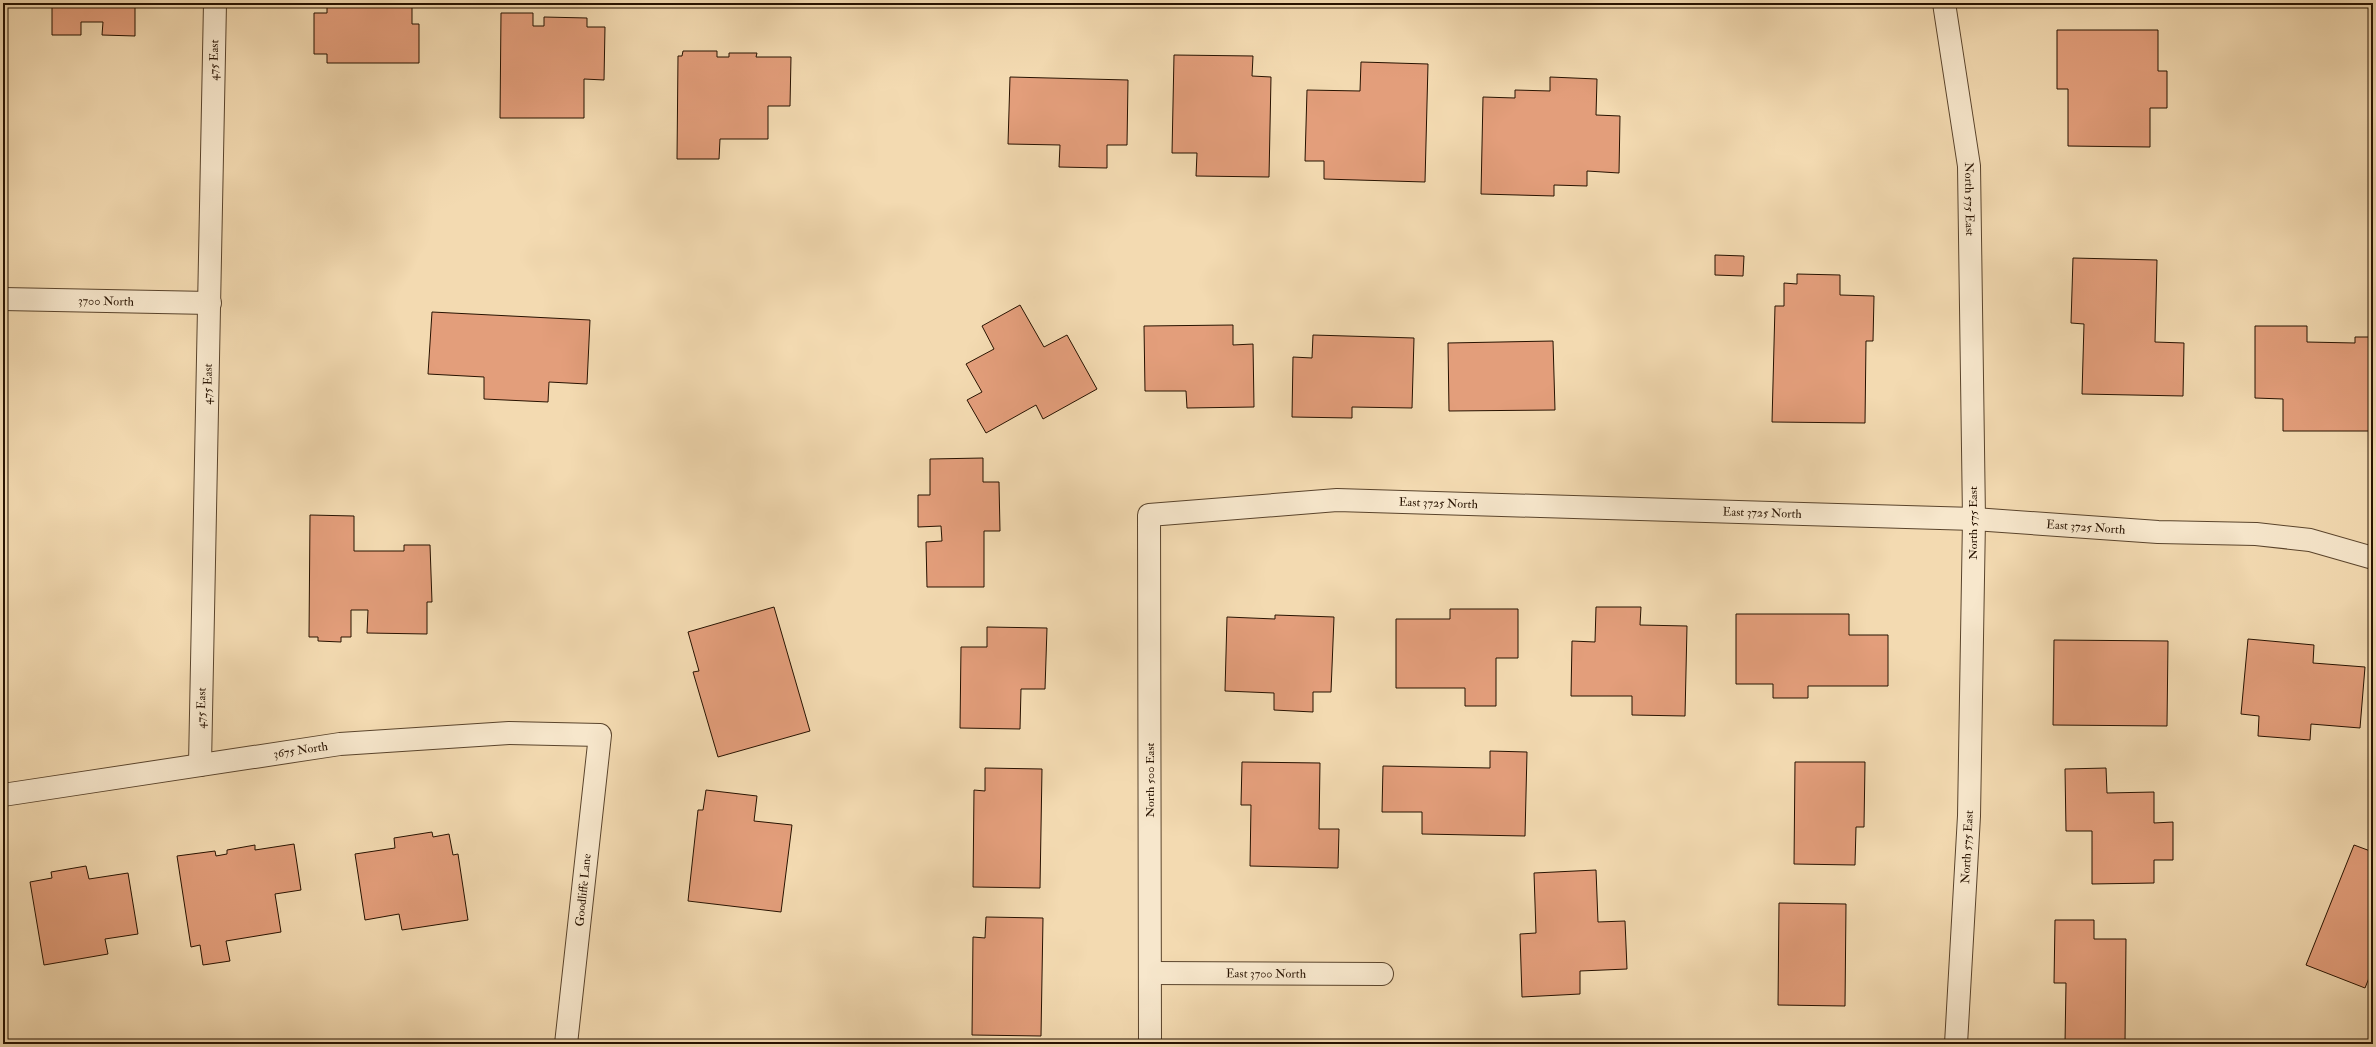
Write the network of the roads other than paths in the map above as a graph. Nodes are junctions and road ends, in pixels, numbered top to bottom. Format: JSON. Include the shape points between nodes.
{"nodes":[{"id":1,"x":215,"y":3,"type":"edge"},
{"id":2,"x":1944,"y":3,"type":"edge"},
{"id":3,"x":3,"y":300,"type":"edge"},
{"id":4,"x":210,"y":303,"type":"junction"},
{"id":5,"x":1149,"y":515,"type":"joint"},
{"id":6,"x":1974,"y":519,"type":"junction"},
{"id":7,"x":2373,"y":558,"type":"edge"},
{"id":8,"x":600,"y":735,"type":"joint"},
{"id":9,"x":200,"y":765,"type":"junction"},
{"id":10,"x":3,"y":795,"type":"edge"},
{"id":11,"x":1151,"y":973,"type":"junction"},
{"id":12,"x":1382,"y":974,"type":"dead end"},
{"id":13,"x":566,"y":1044,"type":"edge"},
{"id":14,"x":1150,"y":1044,"type":"edge"},
{"id":15,"x":1956,"y":1044,"type":"edge"}],
"edges":[{"from":1,"to":4,"type":"street","name":"475 East"},
{"from":2,"to":6,"type":"street","name":"North 575 East","via":[[1969,166]]},
{"from":3,"to":4,"type":"street","name":"3700 North"},
{"from":4,"to":9,"type":"street","name":"475 East"},
{"from":5,"to":6,"type":"street","name":"East 3725 North","via":[[1337,500]]},
{"from":5,"to":11,"type":"street","name":"North 500 East"},
{"from":6,"to":7,"type":"street","name":"East 3725 North","via":[[2158,532],[2256,534],[2310,540]]},
{"from":6,"to":15,"type":"street","name":"North 575 East","via":[[1969,816]]},
{"from":8,"to":9,"type":"street","name":"3675 North","via":[[509,733],[340,744]]},
{"from":8,"to":13,"type":"street","name":"Goodliffe Lane"},
{"from":9,"to":10,"type":"street","name":"3675 North"},
{"from":11,"to":12,"type":"street","name":"East 3700 North"},
{"from":11,"to":14,"type":"street","name":"North 500 East"}]}
